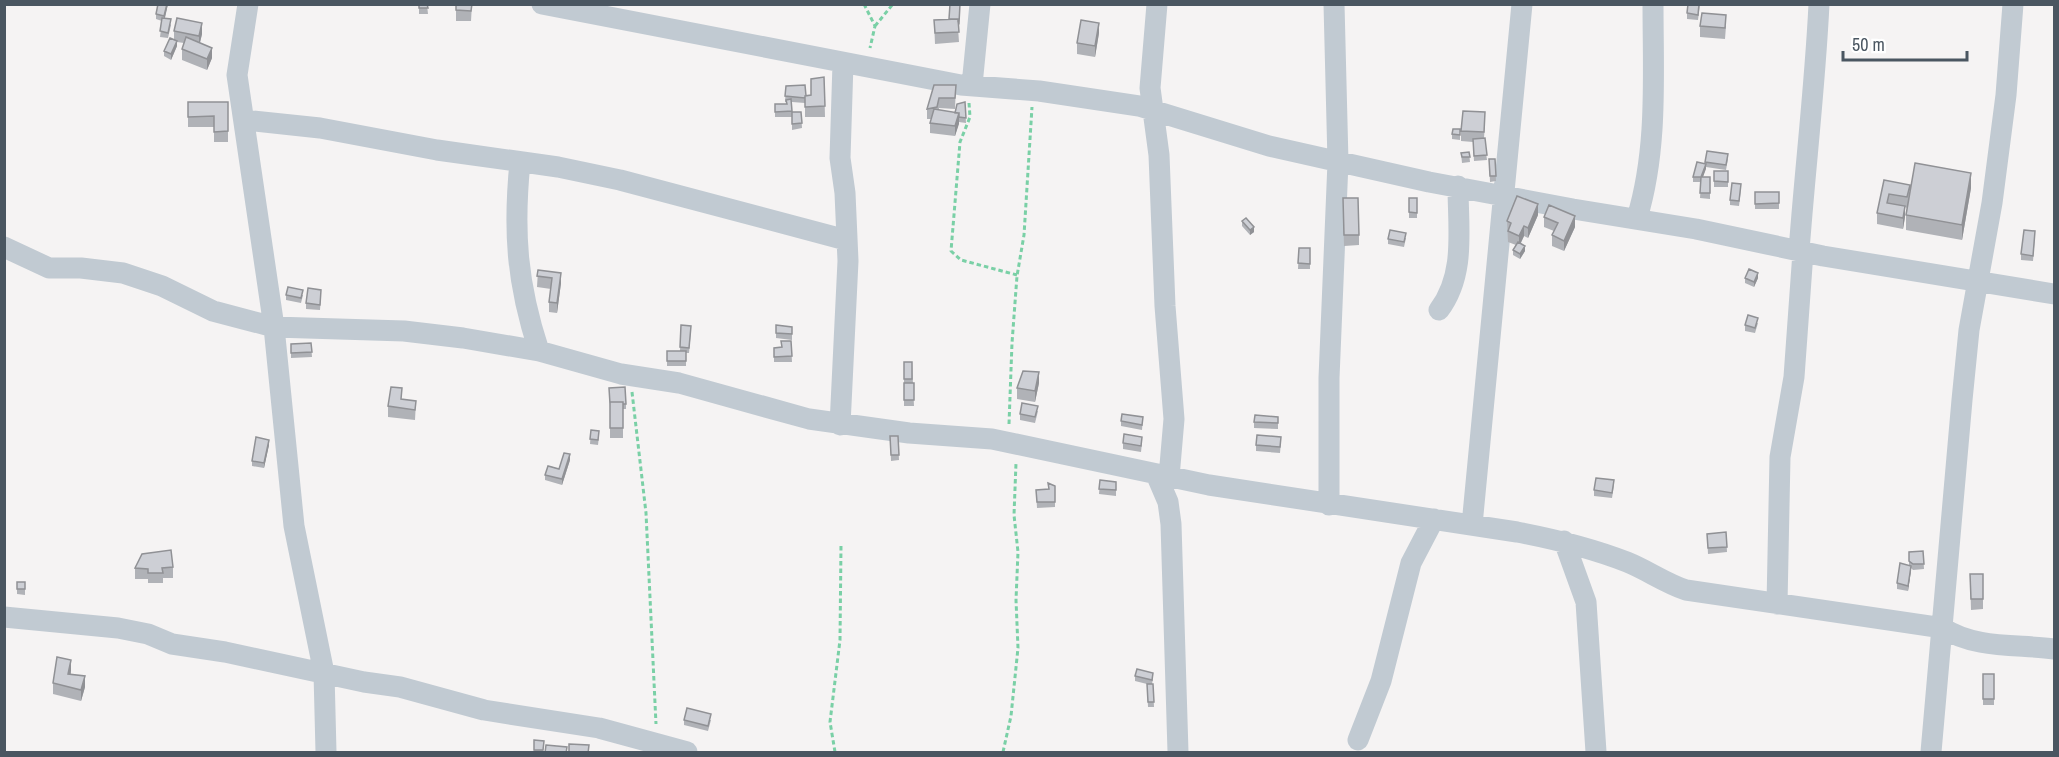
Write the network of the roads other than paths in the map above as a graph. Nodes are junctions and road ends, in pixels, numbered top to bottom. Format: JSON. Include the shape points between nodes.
{"nodes":[{"id":1,"x":248,"y":4,"type":"edge"},
{"id":2,"x":542,"y":4,"type":"edge"},
{"id":3,"x":980,"y":4,"type":"edge"},
{"id":4,"x":1158,"y":4,"type":"edge"},
{"id":5,"x":1334,"y":4,"type":"edge"},
{"id":6,"x":1522,"y":4,"type":"edge"},
{"id":7,"x":1653,"y":4,"type":"edge"},
{"id":8,"x":1819,"y":4,"type":"edge"},
{"id":9,"x":2013,"y":4,"type":"edge"},
{"id":10,"x":852,"y":64,"type":"junction"},
{"id":11,"x":966,"y":85,"type":"junction"},
{"id":12,"x":1152,"y":109,"type":"junction"},
{"id":13,"x":244,"y":120,"type":"junction"},
{"id":14,"x":520,"y":162,"type":"junction"},
{"id":15,"x":1338,"y":162,"type":"junction"},
{"id":16,"x":1458,"y":186,"type":"junction"},
{"id":17,"x":1503,"y":194,"type":"junction"},
{"id":18,"x":1637,"y":218,"type":"junction"},
{"id":19,"x":846,"y":240,"type":"junction"},
{"id":20,"x":4,"y":247,"type":"edge"},
{"id":21,"x":1801,"y":252,"type":"junction"},
{"id":22,"x":1978,"y":282,"type":"junction"},
{"id":23,"x":2055,"y":294,"type":"edge"},
{"id":24,"x":1439,"y":310,"type":"dead end"},
{"id":25,"x":274,"y":327,"type":"junction"},
{"id":26,"x":539,"y":351,"type":"junction"},
{"id":27,"x":840,"y":425,"type":"junction"},
{"id":28,"x":1163,"y":476,"type":"junction"},
{"id":29,"x":1195,"y":482,"type":"junction"},
{"id":30,"x":1329,"y":505,"type":"junction"},
{"id":31,"x":1170,"y":517,"type":"junction"},
{"id":32,"x":1434,"y":519,"type":"junction"},
{"id":33,"x":1472,"y":525,"type":"junction"},
{"id":34,"x":1564,"y":541,"type":"junction"},
{"id":35,"x":1777,"y":604,"type":"junction"},
{"id":36,"x":4,"y":617,"type":"edge"},
{"id":37,"x":1943,"y":628,"type":"junction"},
{"id":38,"x":2055,"y":649,"type":"edge"},
{"id":39,"x":324,"y":673,"type":"junction"},
{"id":40,"x":1358,"y":740,"type":"dead end"},
{"id":41,"x":326,"y":753,"type":"edge"},
{"id":42,"x":687,"y":753,"type":"edge"},
{"id":43,"x":1178,"y":753,"type":"edge"},
{"id":44,"x":1596,"y":753,"type":"edge"},
{"id":45,"x":1931,"y":753,"type":"edge"}],
"edges":[{"from":1,"to":13,"type":"street","via":[[237,75]]},
{"from":2,"to":10,"type":"street"},
{"from":3,"to":11,"type":"street"},
{"from":4,"to":12,"type":"street","via":[[1151,64]]},
{"from":5,"to":15,"type":"street"},
{"from":6,"to":17,"type":"street"},
{"from":7,"to":18,"type":"street","via":[[1655,54],[1649,154]]},
{"from":8,"to":21,"type":"street"},
{"from":9,"to":22,"type":"street","via":[[2006,95]]},
{"from":10,"to":11,"type":"street"},
{"from":10,"to":19,"type":"street","via":[[840,158]]},
{"from":11,"to":12,"type":"street"},
{"from":12,"to":15,"type":"street","via":[[1269,146]]},
{"from":12,"to":28,"type":"street","via":[[1159,155],[1174,408]]},
{"from":13,"to":14,"type":"street","via":[[320,128]]},
{"from":13,"to":25,"type":"street"},
{"from":14,"to":19,"type":"street","via":[[620,180]]},
{"from":14,"to":26,"type":"street","via":[[515,207],[519,278]]},
{"from":15,"to":16,"type":"street"},
{"from":15,"to":30,"type":"street","via":[[1329,378]]},
{"from":16,"to":17,"type":"street"},
{"from":16,"to":24,"type":"street","via":[[1460,248],[1450,296]]},
{"from":17,"to":18,"type":"street"},
{"from":17,"to":33,"type":"street"},
{"from":18,"to":21,"type":"street"},
{"from":19,"to":27,"type":"street"},
{"from":20,"to":25,"type":"street","via":[[49,268],[123,273],[162,286],[213,311]]},
{"from":21,"to":22,"type":"street"},
{"from":21,"to":35,"type":"street","via":[[1794,377],[1780,457]]},
{"from":22,"to":23,"type":"street"},
{"from":22,"to":37,"type":"street","via":[[1962,400]]},
{"from":25,"to":26,"type":"street","via":[[404,331]]},
{"from":25,"to":39,"type":"street","via":[[294,526]]},
{"from":26,"to":27,"type":"street"},
{"from":27,"to":28,"type":"street","via":[[992,439]]},
{"from":28,"to":29,"type":"street"},
{"from":28,"to":31,"type":"street"},
{"from":29,"to":30,"type":"street"},
{"from":29,"to":31,"type":"street","via":[[1179,495]]},
{"from":30,"to":32,"type":"street"},
{"from":31,"to":43,"type":"street"},
{"from":32,"to":33,"type":"street"},
{"from":32,"to":40,"type":"street","via":[[1410,563],[1381,681]]},
{"from":33,"to":34,"type":"street"},
{"from":34,"to":35,"type":"street","via":[[1628,562],[1686,590]]},
{"from":34,"to":44,"type":"street","via":[[1587,602]]},
{"from":35,"to":37,"type":"street"},
{"from":36,"to":39,"type":"street","via":[[118,628],[172,644]]},
{"from":37,"to":38,"type":"street","via":[[1965,638]]},
{"from":37,"to":45,"type":"street"},
{"from":39,"to":41,"type":"street"},
{"from":39,"to":42,"type":"street","via":[[400,687],[484,710],[599,728]]}]}
